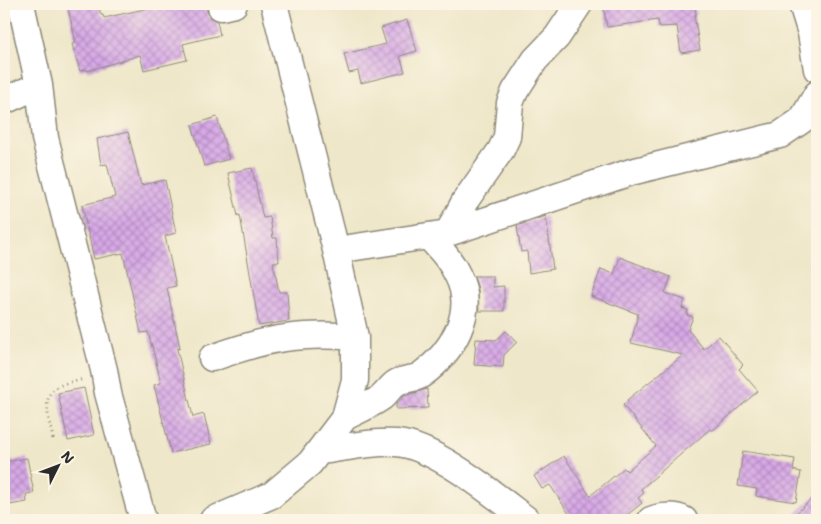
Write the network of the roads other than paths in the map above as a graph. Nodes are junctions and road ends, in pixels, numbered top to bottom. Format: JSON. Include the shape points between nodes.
{"nodes":[{"id":1,"x":21,"y":4,"type":"edge"},
{"id":2,"x":274,"y":4,"type":"edge"},
{"id":3,"x":579,"y":4,"type":"edge"},
{"id":4,"x":802,"y":4,"type":"edge"},
{"id":5,"x":817,"y":69,"type":"edge"},
{"id":6,"x":39,"y":85,"type":"junction"},
{"id":7,"x":817,"y":94,"type":"edge"},
{"id":8,"x":4,"y":101,"type":"edge"},
{"id":9,"x":438,"y":235,"type":"junction"},
{"id":10,"x":336,"y":250,"type":"junction"},
{"id":11,"x":355,"y":337,"type":"junction"},
{"id":12,"x":212,"y":358,"type":"dead end"},
{"id":13,"x":345,"y":417,"type":"junction"},
{"id":14,"x":321,"y":451,"type":"junction"},
{"id":15,"x":143,"y":520,"type":"edge"},
{"id":16,"x":214,"y":520,"type":"edge"},
{"id":17,"x":528,"y":520,"type":"edge"},
{"id":18,"x":651,"y":520,"type":"edge"},
{"id":19,"x":684,"y":520,"type":"edge"}],
"edges":[{"from":1,"to":6,"type":"street"},
{"from":2,"to":10,"type":"street"},
{"from":3,"to":9,"type":"street","via":[[557,37],[535,60],[516,91],[510,103],[507,137],[501,150]]},
{"from":4,"to":5,"type":"street"},
{"from":6,"to":8,"type":"street"},
{"from":6,"to":15,"type":"street","via":[[45,138]]},
{"from":7,"to":9,"type":"street","via":[[802,120],[780,135],[631,172]]},
{"from":9,"to":10,"type":"street"},
{"from":9,"to":13,"type":"street","via":[[464,293],[463,314],[457,334],[435,364],[419,377],[396,382],[382,397]]},
{"from":10,"to":11,"type":"street"},
{"from":11,"to":12,"type":"street","via":[[320,334],[279,338]]},
{"from":11,"to":13,"type":"street","via":[[355,380]]},
{"from":13,"to":14,"type":"street"},
{"from":14,"to":16,"type":"street","via":[[272,495]]},
{"from":14,"to":17,"type":"street","via":[[396,443],[418,448],[450,465]]},
{"from":18,"to":19,"type":"street","via":[[678,517]]}]}
